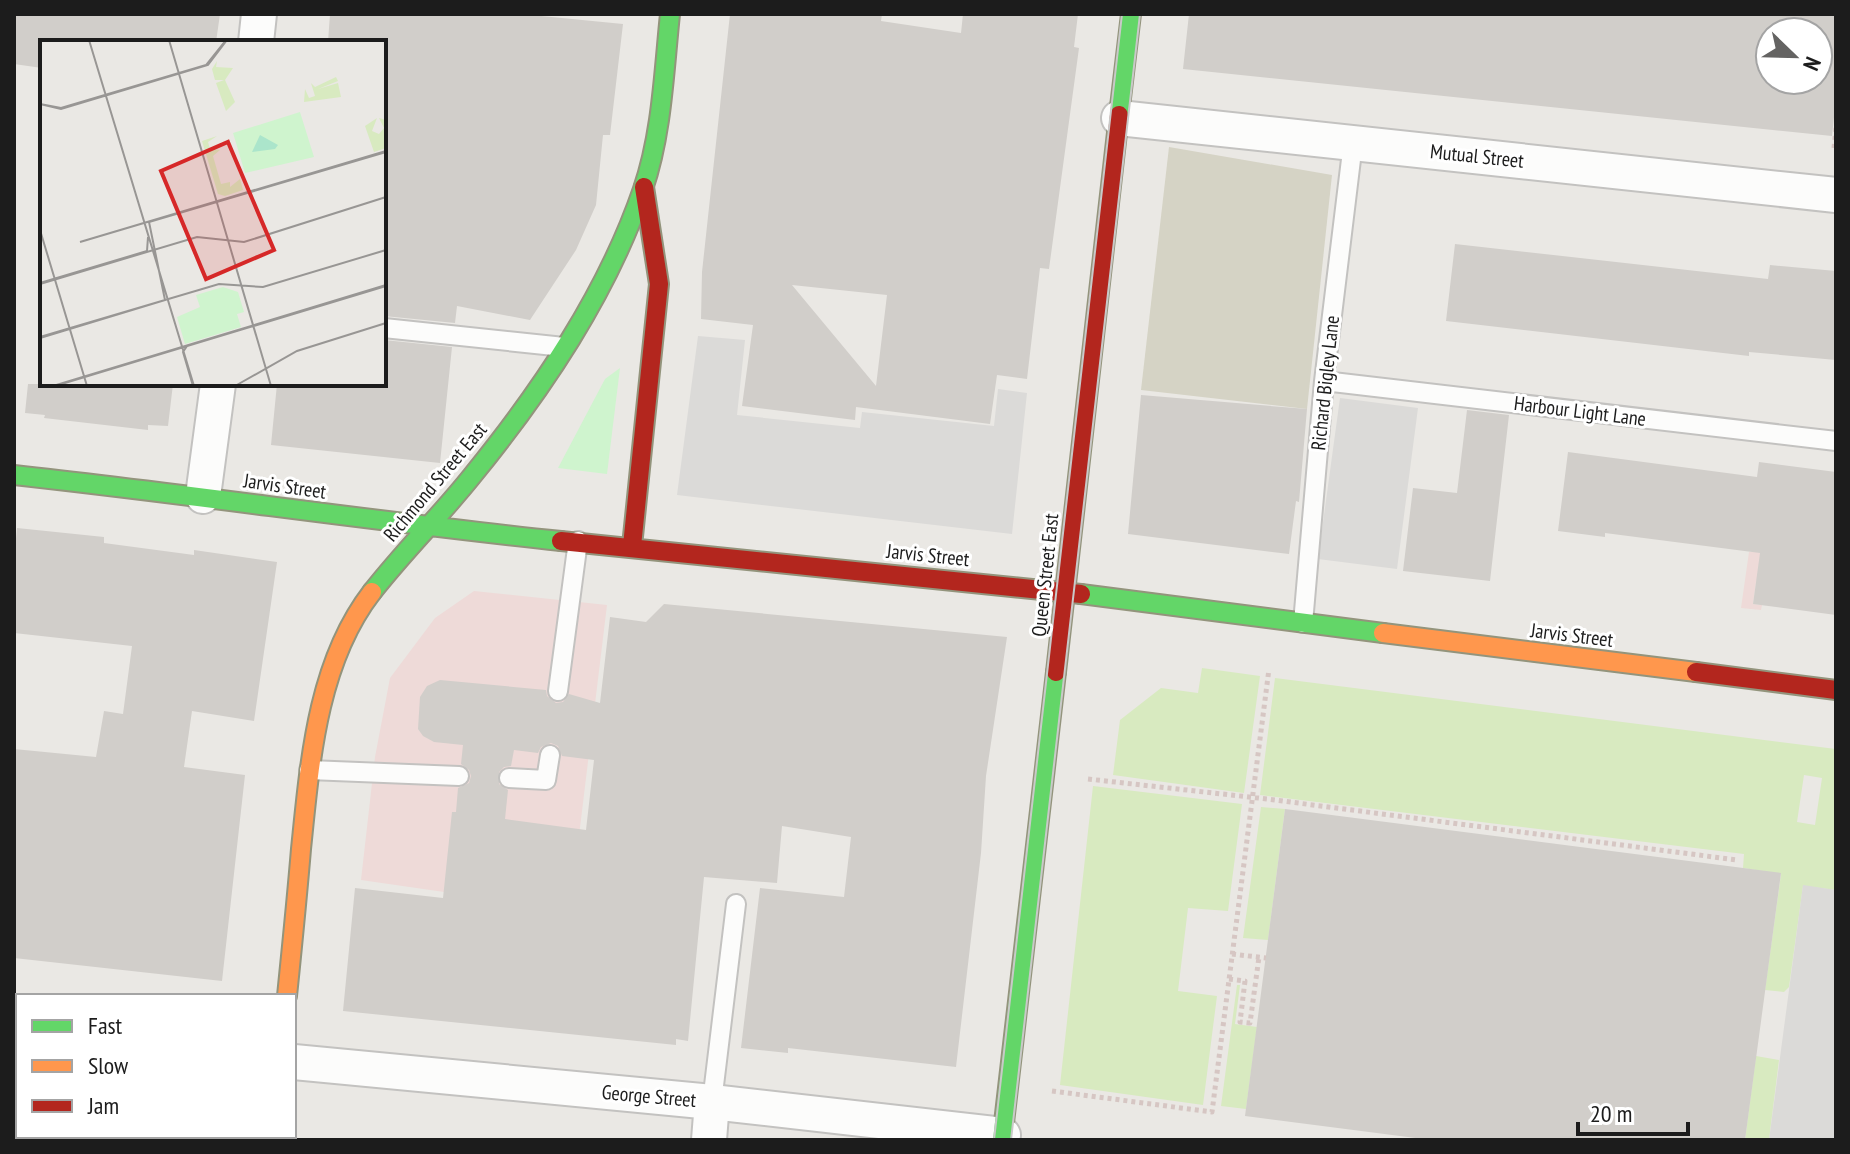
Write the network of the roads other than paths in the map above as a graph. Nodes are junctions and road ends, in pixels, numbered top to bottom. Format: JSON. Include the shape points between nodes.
{"nodes":[{"id":1,"x":259,"y":14,"type":"edge"},
{"id":2,"x":670,"y":14,"type":"edge"},
{"id":3,"x":1131,"y":14,"type":"edge"},
{"id":4,"x":256,"y":40,"type":"edge"},
{"id":5,"x":1119,"y":118,"type":"junction"},
{"id":6,"x":1353,"y":143,"type":"junction"},
{"id":7,"x":644,"y":187,"type":"junction"},
{"id":8,"x":1836,"y":195,"type":"edge"},
{"id":9,"x":386,"y":328,"type":"edge"},
{"id":10,"x":565,"y":347,"type":"junction"},
{"id":11,"x":1324,"y":381,"type":"junction"},
{"id":12,"x":218,"y":386,"type":"edge"},
{"id":13,"x":1836,"y":441,"type":"edge"},
{"id":14,"x":14,"y":475,"type":"edge"},
{"id":15,"x":203,"y":496,"type":"junction"},
{"id":16,"x":427,"y":527,"type":"junction"},
{"id":17,"x":578,"y":541,"type":"junction"},
{"id":18,"x":632,"y":546,"type":"junction"},
{"id":19,"x":1065,"y":592,"type":"junction"},
{"id":20,"x":1303,"y":623,"type":"junction"},
{"id":21,"x":1836,"y":690,"type":"edge"},
{"id":22,"x":558,"y":691,"type":"dead end"},
{"id":23,"x":550,"y":755,"type":"dead end"},
{"id":24,"x":309,"y":770,"type":"junction"},
{"id":25,"x":459,"y":776,"type":"dead end"},
{"id":26,"x":509,"y":778,"type":"dead end"},
{"id":27,"x":736,"y":904,"type":"dead end"},
{"id":28,"x":287,"y":994,"type":"edge"},
{"id":29,"x":296,"y":1062,"type":"edge"},
{"id":30,"x":712,"y":1102,"type":"junction"},
{"id":31,"x":1003,"y":1137,"type":"edge"},
{"id":32,"x":709,"y":1140,"type":"edge"}],
"edges":[{"from":1,"to":4,"type":"street"},
{"from":2,"to":7,"type":"main road","name":"Richmond Street East","via":[[658,121]]},
{"from":3,"to":5,"type":"main road","name":"Queen Street East"},
{"from":5,"to":6,"type":"street","name":"Mutual Street"},
{"from":5,"to":19,"type":"main road","name":"Queen Street East"},
{"from":6,"to":8,"type":"street","name":"Mutual Street"},
{"from":6,"to":11,"type":"lane","name":"Richard Bigley Lane"},
{"from":7,"to":10,"type":"main road","name":"Richmond Street East","via":[[603,285]]},
{"from":7,"to":18,"type":"main road","via":[[659,284]]},
{"from":9,"to":10,"type":"lane"},
{"from":10,"to":16,"type":"main road","name":"Richmond Street East","via":[[479,468]]},
{"from":11,"to":13,"type":"lane","name":"Harbour Light Lane"},
{"from":11,"to":20,"type":"lane","name":"Richard Bigley Lane"},
{"from":12,"to":15,"type":"street"},
{"from":14,"to":15,"type":"main road","name":"Jarvis Street"},
{"from":15,"to":16,"type":"main road","name":"Jarvis Street"},
{"from":16,"to":17,"type":"main road","name":"Jarvis Street"},
{"from":16,"to":24,"type":"main road","name":"Richmond Street East","via":[[359,609],[330,672]]},
{"from":17,"to":18,"type":"main road","name":"Jarvis Street"},
{"from":17,"to":22,"type":"lane"},
{"from":18,"to":19,"type":"main road","name":"Jarvis Street"},
{"from":19,"to":20,"type":"main road","name":"Jarvis Street"},
{"from":19,"to":31,"type":"main road","name":"Queen Street East"},
{"from":20,"to":21,"type":"main road","name":"Jarvis Street"},
{"from":23,"to":26,"type":"lane","via":[[546,780]]},
{"from":24,"to":25,"type":"lane"},
{"from":24,"to":28,"type":"main road","name":"Richmond Street East"},
{"from":27,"to":30,"type":"lane"},
{"from":29,"to":30,"type":"street","name":"George Street"},
{"from":30,"to":31,"type":"street","name":"George Street","via":[[828,1121]]},
{"from":30,"to":32,"type":"street"}]}
